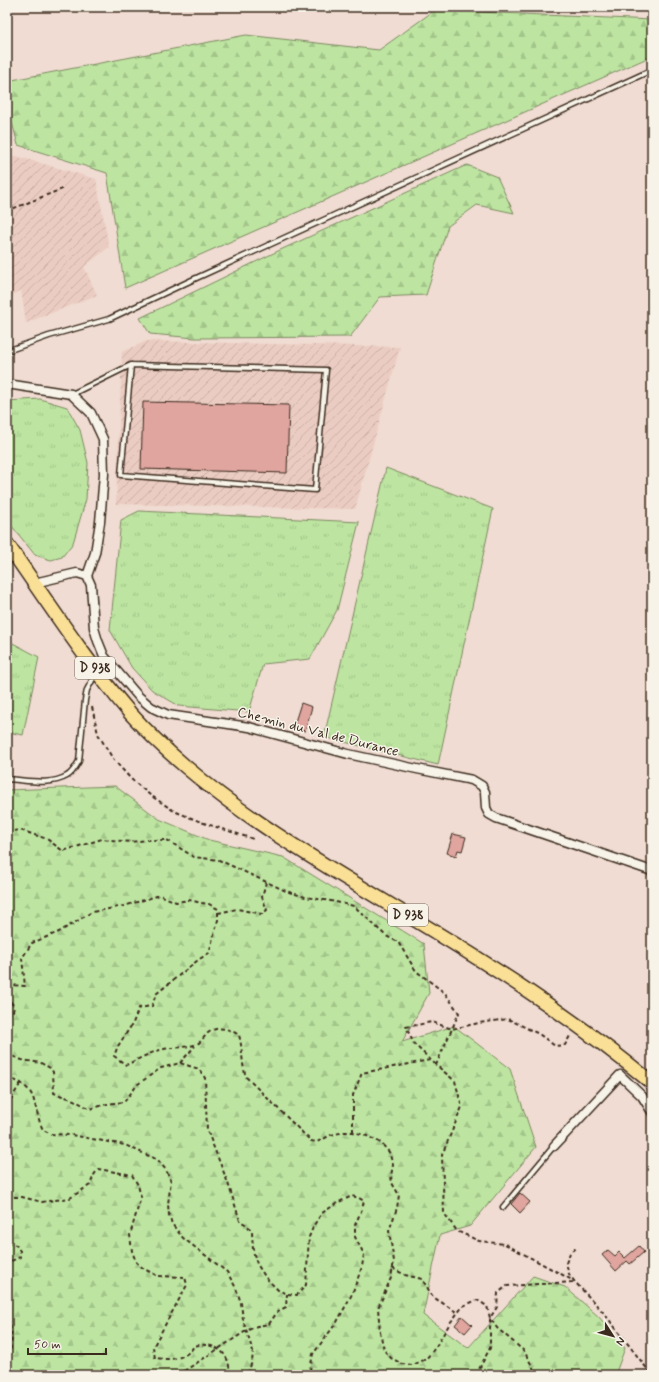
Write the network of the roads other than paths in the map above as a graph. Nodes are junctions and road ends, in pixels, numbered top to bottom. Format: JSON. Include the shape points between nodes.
{"nodes":[{"id":1,"x":652,"y":70,"type":"edge"},
{"id":2,"x":7,"y":351,"type":"edge"},
{"id":3,"x":131,"y":365,"type":"junction"},
{"id":4,"x":7,"y":384,"type":"edge"},
{"id":5,"x":71,"y":394,"type":"junction"},
{"id":6,"x":7,"y":544,"type":"edge"},
{"id":7,"x":87,"y":576,"type":"junction"},
{"id":8,"x":34,"y":582,"type":"junction"},
{"id":9,"x":97,"y":671,"type":"junction"},
{"id":10,"x":7,"y":779,"type":"edge"},
{"id":11,"x":652,"y":871,"type":"edge"},
{"id":12,"x":652,"y":1083,"type":"edge"},
{"id":13,"x":652,"y":1112,"type":"edge"},
{"id":14,"x":554,"y":1146,"type":"joint"},
{"id":15,"x":503,"y":1207,"type":"dead end"}],
"edges":[{"from":1,"to":2,"type":"lane","via":[[110,319]]},
{"from":3,"to":3,"type":"lane","via":[[121,475],[315,490],[326,370]]},
{"from":3,"to":5,"type":"lane"},
{"from":4,"to":5,"type":"street"},
{"from":5,"to":7,"type":"street","via":[[91,413],[103,439],[104,474],[100,522]]},
{"from":6,"to":8,"type":"main road","number":"D 938"},
{"from":7,"to":8,"type":"street","via":[[77,573]]},
{"from":7,"to":11,"type":"street","name":"Chemin du Val de Durance","via":[[91,585],[94,628],[104,656],[138,696],[151,707],[168,715],[249,726],[348,754],[472,780],[482,786],[486,808],[489,814],[496,818]]},
{"from":8,"to":9,"type":"main road","number":"D 938"},
{"from":9,"to":10,"type":"lane","via":[[87,690],[79,761],[73,770],[67,776],[55,780],[39,782]]},
{"from":9,"to":12,"type":"main road","number":"D 938","via":[[132,715],[164,747],[213,789],[264,826],[516,982],[602,1042]]},
{"from":13,"to":14,"type":"street","via":[[642,1096],[620,1075]]},
{"from":14,"to":15,"type":"lane"}]}
